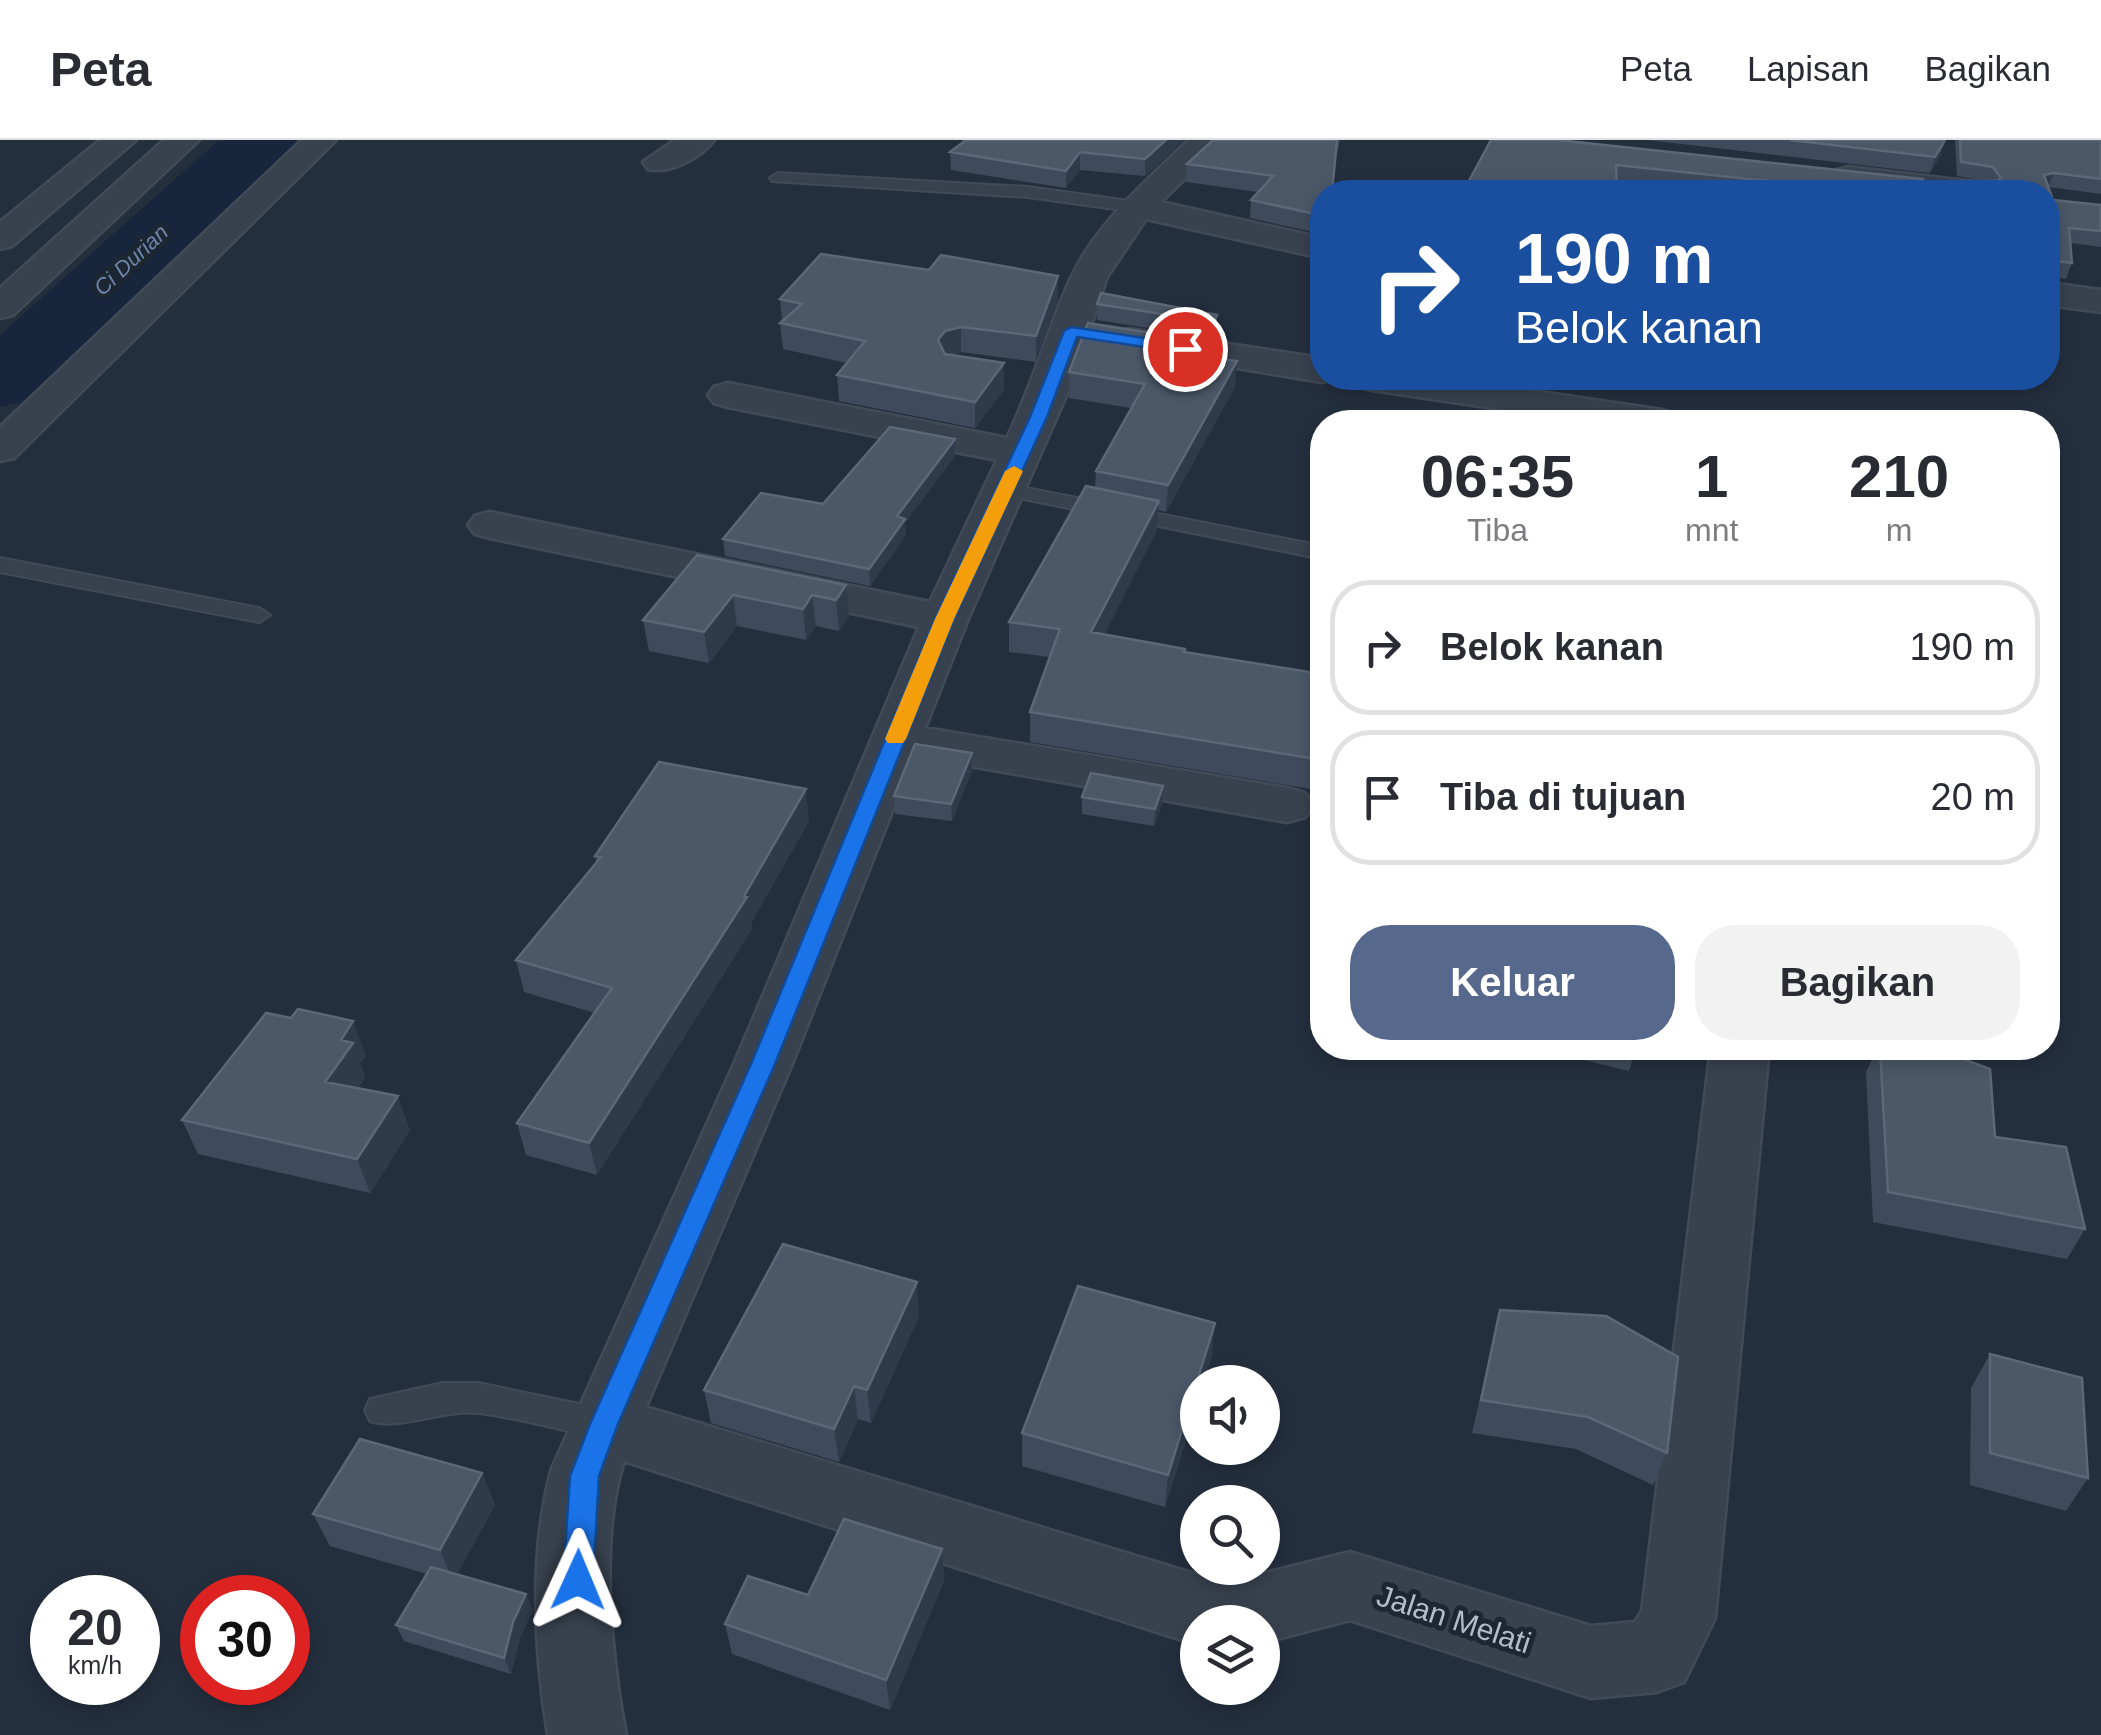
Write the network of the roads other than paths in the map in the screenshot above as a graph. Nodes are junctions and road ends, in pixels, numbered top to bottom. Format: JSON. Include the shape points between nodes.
{"nodes":[{"id":1,"x":120,"y":140,"type":"edge"},
{"id":2,"x":183,"y":140,"type":"edge"},
{"id":3,"x":320,"y":140,"type":"edge"},
{"id":4,"x":698,"y":140,"type":"edge"},
{"id":5,"x":1208,"y":140,"type":"edge"},
{"id":6,"x":659,"y":162,"type":"dead end"},
{"id":7,"x":1816,"y":174,"type":"edge"},
{"id":8,"x":778,"y":178,"type":"dead end"},
{"id":9,"x":1869,"y":180,"type":"edge"},
{"id":10,"x":1137,"y":207,"type":"junction"},
{"id":11,"x":0,"y":239,"type":"edge"},
{"id":12,"x":1310,"y":245,"type":"edge"},
{"id":13,"x":2060,"y":296,"type":"edge"},
{"id":14,"x":2101,"y":301,"type":"edge"},
{"id":15,"x":0,"y":308,"type":"edge"},
{"id":16,"x":1047,"y":362,"type":"junction"},
{"id":17,"x":1310,"y":370,"type":"edge"},
{"id":18,"x":1456,"y":390,"type":"edge"},
{"id":19,"x":728,"y":395,"type":"dead end"},
{"id":20,"x":1621,"y":396,"type":"edge"},
{"id":21,"x":1643,"y":410,"type":"edge"},
{"id":22,"x":0,"y":450,"type":"edge"},
{"id":23,"x":1014,"y":472,"type":"junction"},
{"id":24,"x":490,"y":525,"type":"dead end"},
{"id":25,"x":1310,"y":550,"type":"edge"},
{"id":26,"x":0,"y":565,"type":"edge"},
{"id":27,"x":260,"y":615,"type":"dead end"},
{"id":28,"x":945,"y":619,"type":"junction"},
{"id":29,"x":896,"y":738,"type":"junction"},
{"id":30,"x":1287,"y":806,"type":"dead end"},
{"id":31,"x":1739,"y":1060,"type":"edge"},
{"id":32,"x":382,"y":1410,"type":"dead end"},
{"id":33,"x":604,"y":1424,"type":"junction"},
{"id":34,"x":587,"y":1735,"type":"edge"}],
"edges":[{"from":1,"to":11,"type":"street"},
{"from":2,"to":15,"type":"street"},
{"from":3,"to":22,"type":"street"},
{"from":4,"to":6,"type":"street"},
{"from":5,"to":10,"type":"street"},
{"from":7,"to":9,"type":"street"},
{"from":8,"to":10,"type":"lane","via":[[1058,195]]},
{"from":10,"to":12,"type":"street"},
{"from":10,"to":16,"type":"street","via":[[1089,277]]},
{"from":13,"to":14,"type":"street"},
{"from":16,"to":17,"type":"street"},
{"from":16,"to":23,"type":"street"},
{"from":18,"to":20,"type":"street"},
{"from":19,"to":23,"type":"street"},
{"from":20,"to":21,"type":"street"},
{"from":23,"to":25,"type":"lane"},
{"from":23,"to":28,"type":"street"},
{"from":24,"to":28,"type":"street"},
{"from":26,"to":27,"type":"lane"},
{"from":28,"to":29,"type":"street"},
{"from":29,"to":30,"type":"street"},
{"from":29,"to":33,"type":"street","via":[[763,1064]]},
{"from":31,"to":33,"type":"street","name":"Jalan Melati","via":[[1678,1618],[1657,1656],[1591,1662],[1350,1586],[1241,1614],[1208,1613]]},
{"from":32,"to":33,"type":"lane","via":[[478,1398]]},
{"from":33,"to":34,"type":"street","via":[[584,1476],[578,1540],[579,1698]]}]}
